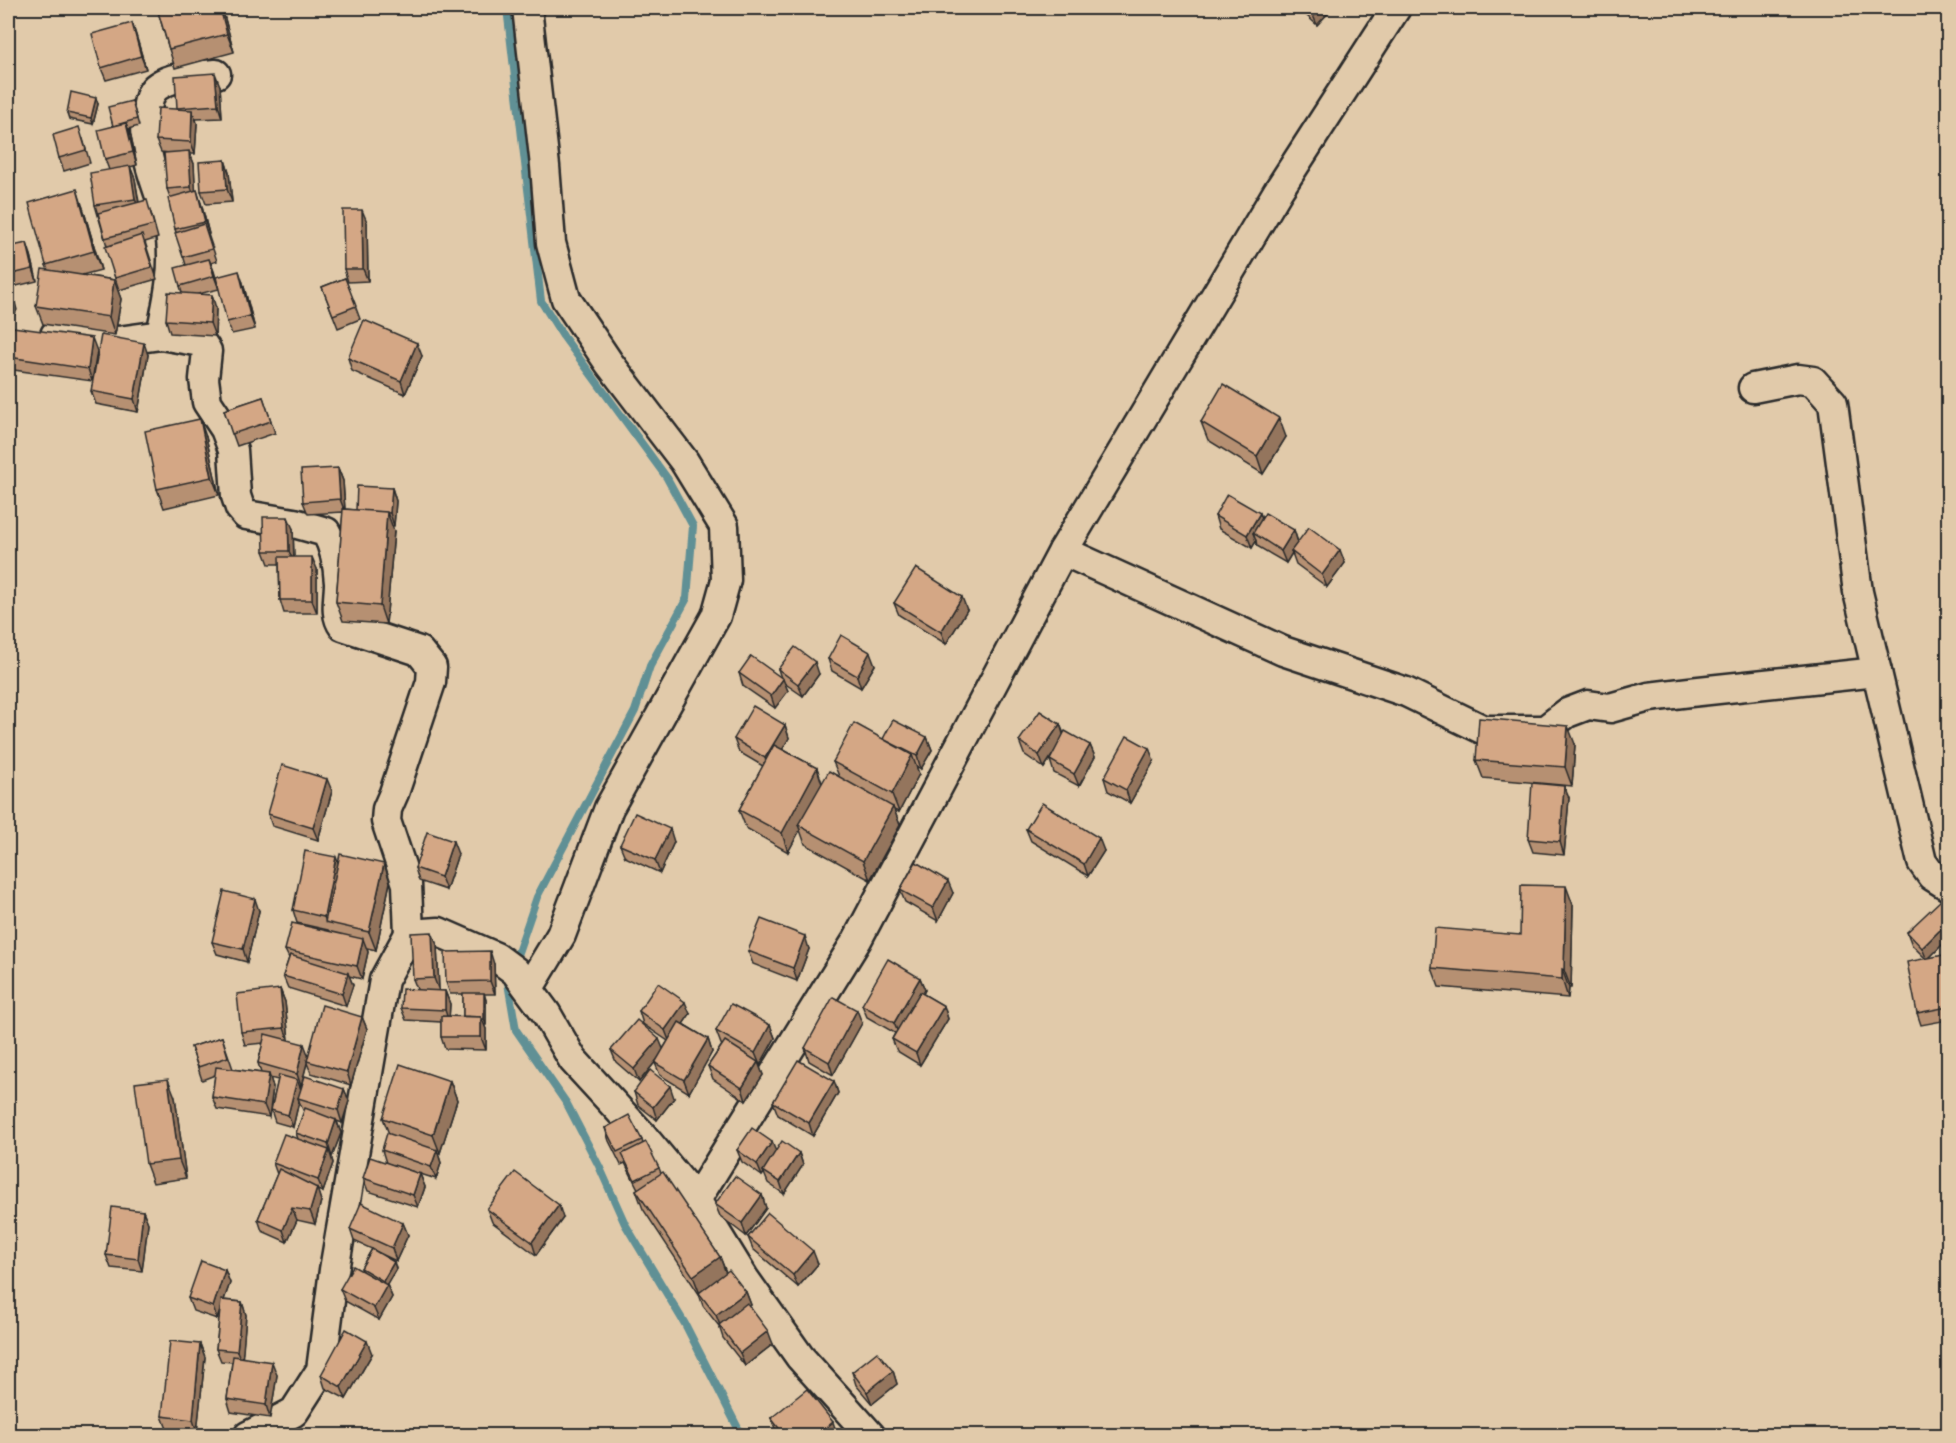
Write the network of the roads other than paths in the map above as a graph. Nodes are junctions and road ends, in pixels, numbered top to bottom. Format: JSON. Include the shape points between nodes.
{"nodes":[{"id":1,"x":527,"y":8,"type":"edge"},
{"id":2,"x":1396,"y":8,"type":"edge"},
{"id":3,"x":216,"y":74,"type":"edge"},
{"id":4,"x":50,"y":334,"type":"edge"},
{"id":5,"x":161,"y":335,"type":"junction"},
{"id":6,"x":1753,"y":388,"type":"dead end"},
{"id":7,"x":1063,"y":551,"type":"junction"},
{"id":8,"x":1877,"y":672,"type":"junction"},
{"id":9,"x":1948,"y":886,"type":"edge"},
{"id":10,"x":409,"y":934,"type":"junction"},
{"id":11,"x":513,"y":972,"type":"junction"},
{"id":12,"x":696,"y":1200,"type":"junction"},
{"id":13,"x":248,"y":1436,"type":"edge"},
{"id":14,"x":871,"y":1436,"type":"edge"}],
"edges":[{"from":1,"to":11,"type":"street","via":[[551,243],[566,298],[609,363],[684,461],[724,526],[726,580],[717,616],[609,808],[561,935]]},
{"from":2,"to":7,"type":"street","via":[[1278,191]]},
{"from":3,"to":5,"type":"street","via":[[166,81],[149,97],[145,146],[148,166],[164,207],[173,261]]},
{"from":4,"to":5,"type":"street","via":[[118,341]]},
{"from":5,"to":10,"type":"street","via":[[205,346],[207,402],[233,450],[240,508],[246,515],[326,532],[336,555],[339,620],[343,626],[419,651],[432,667],[431,682],[387,809],[386,821],[407,884]]},
{"from":6,"to":8,"type":"street","via":[[1798,379],[1813,381],[1833,403],[1858,592]]},
{"from":7,"to":8,"type":"street","via":[[1283,651],[1406,692],[1484,730],[1545,730],[1567,713],[1588,705],[1610,708],[1649,697]]},
{"from":7,"to":12,"type":"street","via":[[856,940]]},
{"from":8,"to":9,"type":"street","via":[[1922,862],[1932,876]]},
{"from":10,"to":11,"type":"street","via":[[439,932]]},
{"from":10,"to":13,"type":"street","via":[[384,980],[335,1259],[321,1370],[294,1412]]},
{"from":11,"to":12,"type":"street","via":[[546,1013],[573,1060]]},
{"from":12,"to":14,"type":"street","via":[[800,1358]]}]}
